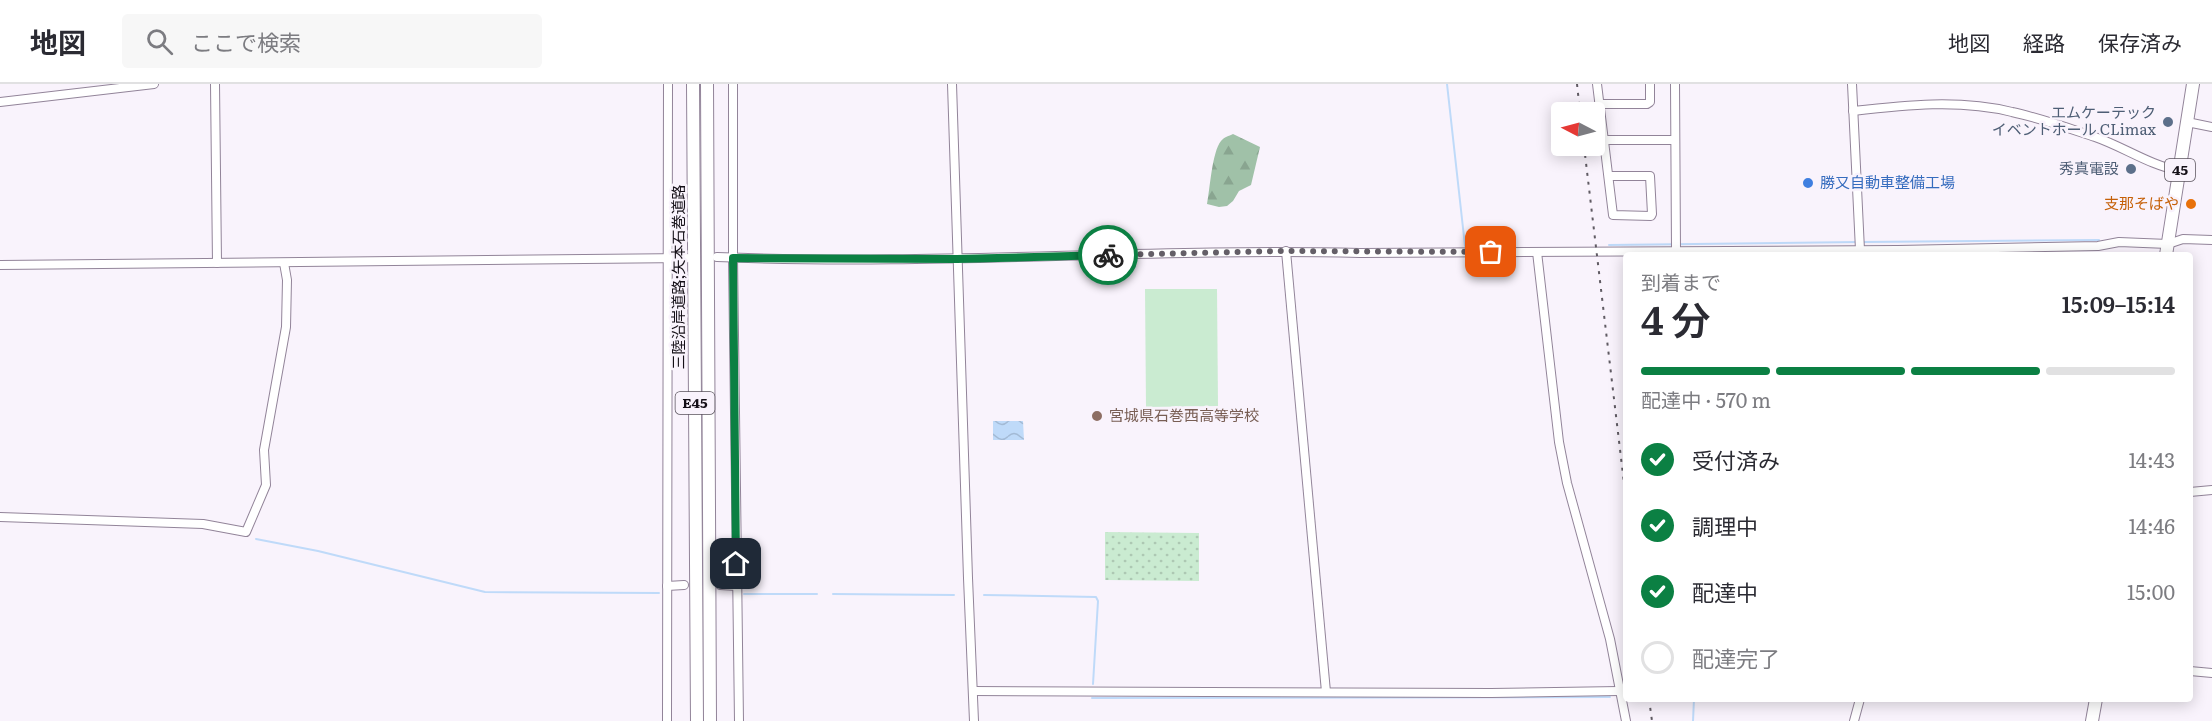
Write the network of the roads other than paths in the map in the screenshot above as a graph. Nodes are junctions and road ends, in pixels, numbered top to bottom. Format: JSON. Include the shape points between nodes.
{"nodes":[{"id":1,"x":154,"y":84,"type":"edge"},
{"id":2,"x":215,"y":84,"type":"edge"},
{"id":3,"x":668,"y":84,"type":"edge"},
{"id":4,"x":693,"y":84,"type":"edge"},
{"id":5,"x":707,"y":84,"type":"edge"},
{"id":6,"x":733,"y":84,"type":"edge"},
{"id":7,"x":952,"y":84,"type":"edge"},
{"id":8,"x":1597,"y":84,"type":"edge"},
{"id":9,"x":1650,"y":84,"type":"edge"},
{"id":10,"x":1675,"y":84,"type":"edge"},
{"id":11,"x":1852,"y":84,"type":"edge"},
{"id":12,"x":2193,"y":84,"type":"edge"},
{"id":13,"x":0,"y":102,"type":"edge"},
{"id":14,"x":1599,"y":102,"type":"edge"},
{"id":15,"x":1605,"y":104,"type":"edge"},
{"id":16,"x":1853,"y":111,"type":"junction"},
{"id":17,"x":2187,"y":122,"type":"junction"},
{"id":18,"x":2212,"y":127,"type":"edge"},
{"id":19,"x":1605,"y":140,"type":"joint"},
{"id":20,"x":1676,"y":140,"type":"junction"},
{"id":21,"x":2180,"y":171,"type":"junction"},
{"id":22,"x":1610,"y":176,"type":"junction"},
{"id":23,"x":2212,"y":240,"type":"edge"},
{"id":24,"x":1676,"y":250,"type":"junction"},
{"id":25,"x":1860,"y":250,"type":"junction"},
{"id":26,"x":2167,"y":250,"type":"edge"},
{"id":27,"x":1286,"y":251,"type":"junction"},
{"id":28,"x":1537,"y":252,"type":"junction"},
{"id":29,"x":1697,"y":252,"type":"edge"},
{"id":30,"x":1758,"y":252,"type":"edge"},
{"id":31,"x":1898,"y":252,"type":"edge"},
{"id":32,"x":717,"y":257,"type":"dead end"},
{"id":33,"x":669,"y":258,"type":"junction"},
{"id":34,"x":687,"y":258,"type":"dead end"},
{"id":35,"x":733,"y":258,"type":"junction"},
{"id":36,"x":957,"y":259,"type":"junction"},
{"id":37,"x":217,"y":263,"type":"junction"},
{"id":38,"x":285,"y":263,"type":"junction"},
{"id":39,"x":0,"y":265,"type":"edge"},
{"id":40,"x":2212,"y":490,"type":"edge"},
{"id":41,"x":2193,"y":492,"type":"edge"},
{"id":42,"x":0,"y":517,"type":"edge"},
{"id":43,"x":684,"y":585,"type":"dead end"},
{"id":44,"x":720,"y":585,"type":"dead end"},
{"id":45,"x":667,"y":586,"type":"junction"},
{"id":46,"x":736,"y":586,"type":"junction"},
{"id":47,"x":2193,"y":671,"type":"edge"},
{"id":48,"x":2212,"y":674,"type":"edge"},
{"id":49,"x":973,"y":691,"type":"junction"},
{"id":50,"x":1619,"y":691,"type":"junction"},
{"id":51,"x":1326,"y":692,"type":"junction"},
{"id":52,"x":1859,"y":702,"type":"edge"},
{"id":53,"x":2095,"y":702,"type":"edge"},
{"id":54,"x":667,"y":721,"type":"edge"},
{"id":55,"x":697,"y":721,"type":"edge"},
{"id":56,"x":710,"y":721,"type":"edge"},
{"id":57,"x":739,"y":721,"type":"edge"},
{"id":58,"x":974,"y":721,"type":"edge"},
{"id":59,"x":1626,"y":721,"type":"edge"},
{"id":60,"x":1854,"y":721,"type":"edge"},
{"id":61,"x":2092,"y":721,"type":"edge"}],
"edges":[{"from":1,"to":13,"type":"street"},
{"from":2,"to":37,"type":"street"},
{"from":3,"to":33,"type":"street"},
{"from":4,"to":55,"type":"highway","name":"三陸沿岸道路;矢本石巻道路","number":"E45"},
{"from":5,"to":56,"type":"highway","name":"三陸沿岸道路;矢本石巻道路","number":"E45"},
{"from":6,"to":35,"type":"street"},
{"from":7,"to":36,"type":"street"},
{"from":8,"to":14,"type":"street"},
{"from":9,"to":15,"type":"street","via":[[1647,104]]},
{"from":10,"to":20,"type":"street"},
{"from":11,"to":16,"type":"street"},
{"from":12,"to":17,"type":"highway","number":"45"},
{"from":16,"to":21,"type":"street","via":[[1920,104],[2012,111],[2098,138],[2164,168]]},
{"from":16,"to":25,"type":"street"},
{"from":17,"to":18,"type":"street"},
{"from":17,"to":21,"type":"highway","number":"45"},
{"from":19,"to":20,"type":"street"},
{"from":19,"to":22,"type":"street"},
{"from":20,"to":24,"type":"street"},
{"from":21,"to":26,"type":"highway","number":"45"},
{"from":22,"to":22,"type":"street","via":[[1613,214],[1651,216],[1650,176]]},
{"from":23,"to":26,"type":"street","via":[[2183,239]]},
{"from":24,"to":28,"type":"street"},
{"from":24,"to":29,"type":"street"},
{"from":25,"to":30,"type":"street"},
{"from":25,"to":31,"type":"street"},
{"from":26,"to":31,"type":"street","via":[[2119,243]]},
{"from":27,"to":28,"type":"street"},
{"from":27,"to":36,"type":"street"},
{"from":27,"to":51,"type":"street"},
{"from":28,"to":50,"type":"street","via":[[1559,442],[1610,639]]},
{"from":32,"to":35,"type":"street"},
{"from":33,"to":34,"type":"street"},
{"from":33,"to":38,"type":"street"},
{"from":33,"to":45,"type":"street"},
{"from":35,"to":36,"type":"street"},
{"from":35,"to":46,"type":"street"},
{"from":36,"to":49,"type":"street"},
{"from":37,"to":38,"type":"street"},
{"from":37,"to":39,"type":"street"},
{"from":38,"to":42,"type":"street","via":[[286,327],[264,450],[266,485],[246,532],[203,524]]},
{"from":40,"to":41,"type":"street"},
{"from":43,"to":45,"type":"street"},
{"from":44,"to":46,"type":"street"},
{"from":45,"to":54,"type":"street"},
{"from":46,"to":57,"type":"street"},
{"from":47,"to":48,"type":"street"},
{"from":49,"to":51,"type":"street"},
{"from":49,"to":58,"type":"street"},
{"from":50,"to":51,"type":"street"},
{"from":50,"to":59,"type":"street"},
{"from":52,"to":60,"type":"street"},
{"from":53,"to":61,"type":"highway"}]}
